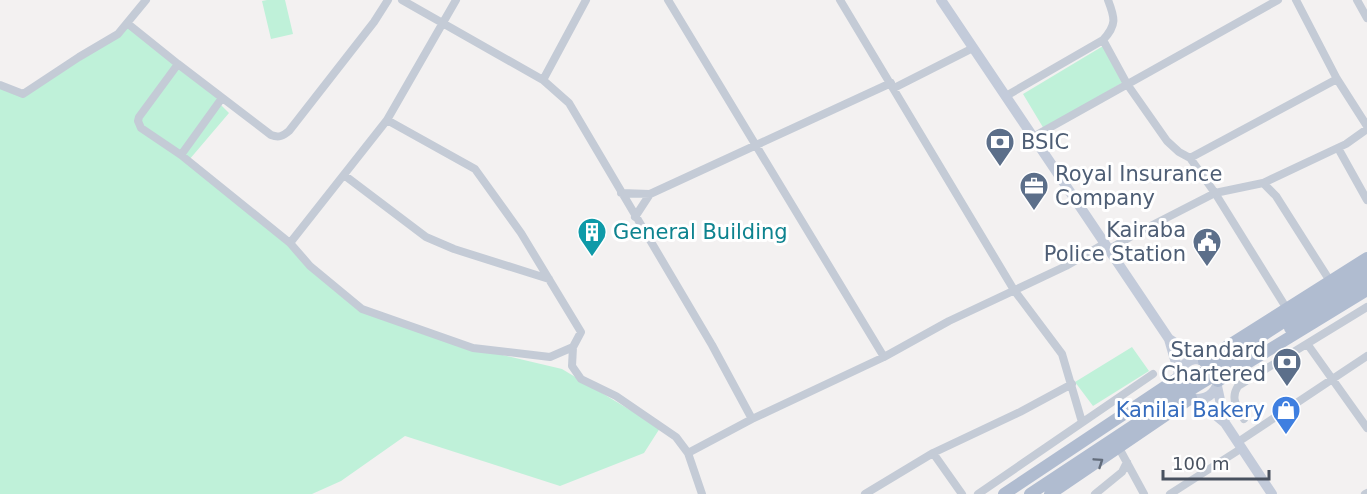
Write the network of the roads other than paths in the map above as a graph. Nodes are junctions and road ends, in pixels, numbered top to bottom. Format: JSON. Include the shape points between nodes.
{"nodes":[{"id":1,"x":388,"y":0,"type":"edge"},
{"id":2,"x":402,"y":0,"type":"edge"},
{"id":3,"x":456,"y":0,"type":"edge"},
{"id":4,"x":586,"y":0,"type":"edge"},
{"id":5,"x":668,"y":0,"type":"edge"},
{"id":6,"x":840,"y":0,"type":"edge"},
{"id":7,"x":941,"y":0,"type":"edge"},
{"id":8,"x":1108,"y":0,"type":"edge"},
{"id":9,"x":1278,"y":0,"type":"edge"},
{"id":10,"x":1296,"y":0,"type":"edge"},
{"id":11,"x":1357,"y":0,"type":"edge"},
{"id":12,"x":145,"y":1,"type":"edge"},
{"id":13,"x":1367,"y":18,"type":"edge"},
{"id":14,"x":128,"y":23,"type":"junction"},
{"id":15,"x":443,"y":23,"type":"junction"},
{"id":16,"x":1103,"y":40,"type":"junction"},
{"id":17,"x":973,"y":48,"type":"junction"},
{"id":18,"x":178,"y":64,"type":"junction"},
{"id":19,"x":1337,"y":79,"type":"junction"},
{"id":20,"x":543,"y":80,"type":"junction"},
{"id":21,"x":1127,"y":84,"type":"junction"},
{"id":22,"x":0,"y":85,"type":"edge"},
{"id":23,"x":892,"y":85,"type":"junction"},
{"id":24,"x":1006,"y":96,"type":"junction"},
{"id":25,"x":222,"y":99,"type":"junction"},
{"id":26,"x":387,"y":120,"type":"junction"},
{"id":27,"x":1367,"y":128,"type":"edge"},
{"id":28,"x":1033,"y":137,"type":"junction"},
{"id":29,"x":756,"y":144,"type":"junction"},
{"id":30,"x":1338,"y":148,"type":"junction"},
{"id":31,"x":181,"y":155,"type":"junction"},
{"id":32,"x":1190,"y":158,"type":"junction"},
{"id":33,"x":344,"y":175,"type":"junction"},
{"id":34,"x":1263,"y":183,"type":"junction"},
{"id":35,"x":1215,"y":193,"type":"junction"},
{"id":36,"x":621,"y":194,"type":"junction"},
{"id":37,"x":650,"y":194,"type":"junction"},
{"id":38,"x":1367,"y":200,"type":"edge"},
{"id":39,"x":635,"y":217,"type":"junction"},
{"id":40,"x":290,"y":243,"type":"junction"},
{"id":41,"x":1106,"y":247,"type":"junction"},
{"id":42,"x":1367,"y":258,"type":"edge"},
{"id":43,"x":1367,"y":268,"type":"edge"},
{"id":44,"x":549,"y":279,"type":"junction"},
{"id":45,"x":1367,"y":279,"type":"edge"},
{"id":46,"x":1330,"y":281,"type":"junction"},
{"id":47,"x":1014,"y":290,"type":"junction"},
{"id":48,"x":1367,"y":290,"type":"edge"},
{"id":49,"x":1367,"y":307,"type":"edge"},
{"id":50,"x":1287,"y":309,"type":"junction"},
{"id":51,"x":1169,"y":339,"type":"junction"},
{"id":52,"x":1308,"y":345,"type":"junction"},
{"id":53,"x":573,"y":347,"type":"junction"},
{"id":54,"x":1367,"y":356,"type":"edge"},
{"id":55,"x":884,"y":357,"type":"junction"},
{"id":56,"x":1202,"y":360,"type":"junction"},
{"id":57,"x":1153,"y":374,"type":"dead end"},
{"id":58,"x":1178,"y":375,"type":"junction"},
{"id":59,"x":1333,"y":380,"type":"junction"},
{"id":60,"x":1072,"y":384,"type":"junction"},
{"id":61,"x":1217,"y":384,"type":"junction"},
{"id":62,"x":1193,"y":399,"type":"junction"},
{"id":63,"x":752,"y":419,"type":"junction"},
{"id":64,"x":1244,"y":419,"type":"dead end"},
{"id":65,"x":1082,"y":422,"type":"junction"},
{"id":66,"x":1225,"y":423,"type":"junction"},
{"id":67,"x":1367,"y":428,"type":"edge"},
{"id":68,"x":1240,"y":445,"type":"junction"},
{"id":69,"x":1119,"y":448,"type":"junction"},
{"id":70,"x":688,"y":453,"type":"junction"},
{"id":71,"x":933,"y":453,"type":"junction"},
{"id":72,"x":1127,"y":462,"type":"junction"},
{"id":73,"x":878,"y":491,"type":"edge"},
{"id":74,"x":702,"y":494,"type":"edge"},
{"id":75,"x":865,"y":494,"type":"edge"},
{"id":76,"x":962,"y":494,"type":"edge"},
{"id":77,"x":978,"y":494,"type":"edge"},
{"id":78,"x":1004,"y":494,"type":"edge"},
{"id":79,"x":1016,"y":494,"type":"edge"},
{"id":80,"x":1030,"y":494,"type":"edge"},
{"id":81,"x":1050,"y":494,"type":"edge"},
{"id":82,"x":1095,"y":494,"type":"edge"},
{"id":83,"x":1144,"y":494,"type":"edge"},
{"id":84,"x":1170,"y":494,"type":"edge"},
{"id":85,"x":1272,"y":494,"type":"edge"}],
"edges":[{"from":1,"to":25,"type":"street","via":[[282,136],[271,135]]},
{"from":2,"to":15,"type":"street"},
{"from":3,"to":15,"type":"street"},
{"from":4,"to":20,"type":"street"},
{"from":5,"to":29,"type":"street"},
{"from":6,"to":23,"type":"street"},
{"from":7,"to":17,"type":"street"},
{"from":8,"to":16,"type":"street","via":[[1114,22]]},
{"from":9,"to":21,"type":"street"},
{"from":10,"to":19,"type":"street"},
{"from":11,"to":13,"type":"street"},
{"from":12,"to":14,"type":"street"},
{"from":14,"to":18,"type":"street"},
{"from":14,"to":22,"type":"street","via":[[118,34],[23,94]]},
{"from":15,"to":20,"type":"street"},
{"from":15,"to":26,"type":"street"},
{"from":16,"to":21,"type":"street"},
{"from":16,"to":24,"type":"street"},
{"from":17,"to":23,"type":"street"},
{"from":17,"to":24,"type":"street"},
{"from":18,"to":25,"type":"street"},
{"from":18,"to":31,"type":"street","via":[[138,120],[141,128]]},
{"from":19,"to":27,"type":"street"},
{"from":19,"to":32,"type":"street"},
{"from":20,"to":36,"type":"street","via":[[569,104]]},
{"from":21,"to":28,"type":"street"},
{"from":21,"to":32,"type":"street","via":[[1167,141]]},
{"from":23,"to":29,"type":"street"},
{"from":23,"to":47,"type":"street"},
{"from":24,"to":28,"type":"street"},
{"from":25,"to":31,"type":"street"},
{"from":26,"to":33,"type":"street"},
{"from":26,"to":44,"type":"street","via":[[475,169]]},
{"from":27,"to":30,"type":"street"},
{"from":28,"to":41,"type":"street"},
{"from":29,"to":37,"type":"street"},
{"from":29,"to":55,"type":"street"},
{"from":30,"to":34,"type":"street"},
{"from":30,"to":38,"type":"street"},
{"from":31,"to":40,"type":"street"},
{"from":32,"to":35,"type":"street"},
{"from":33,"to":40,"type":"street"},
{"from":33,"to":44,"type":"street","via":[[426,237]]},
{"from":34,"to":35,"type":"street"},
{"from":34,"to":46,"type":"street","via":[[1276,196]]},
{"from":35,"to":41,"type":"street"},
{"from":35,"to":50,"type":"street"},
{"from":36,"to":37,"type":"street"},
{"from":36,"to":39,"type":"street"},
{"from":37,"to":39,"type":"street"},
{"from":39,"to":63,"type":"street"},
{"from":40,"to":53,"type":"street","via":[[310,266],[362,309],[472,348],[550,357]]},
{"from":41,"to":47,"type":"street"},
{"from":41,"to":51,"type":"street"},
{"from":42,"to":46,"type":"main road"},
{"from":43,"to":79,"type":"main road","bridge":true},
{"from":44,"to":53,"type":"street","via":[[581,332]]},
{"from":45,"to":80,"type":"main road","bridge":true},
{"from":46,"to":50,"type":"main road"},
{"from":47,"to":55,"type":"street"},
{"from":47,"to":60,"type":"street","via":[[1062,354]]},
{"from":48,"to":61,"type":"main road"},
{"from":49,"to":52,"type":"street"},
{"from":50,"to":56,"type":"main road"},
{"from":51,"to":56,"type":"street"},
{"from":51,"to":58,"type":"street"},
{"from":52,"to":59,"type":"street"},
{"from":52,"to":64,"type":"street","via":[[1238,386],[1233,400]]},
{"from":53,"to":70,"type":"street","via":[[572,366],[581,379],[616,396],[676,436]]},
{"from":54,"to":59,"type":"street"},
{"from":55,"to":63,"type":"street"},
{"from":56,"to":58,"type":"street","via":[[1187,363]]},
{"from":56,"to":61,"type":"street","via":[[1214,369]]},
{"from":57,"to":65,"type":"street"},
{"from":58,"to":62,"type":"street","via":[[1181,390]]},
{"from":58,"to":78,"type":"main road"},
{"from":59,"to":67,"type":"street"},
{"from":59,"to":68,"type":"street"},
{"from":60,"to":65,"type":"street"},
{"from":60,"to":71,"type":"street"},
{"from":61,"to":62,"type":"street","via":[[1209,396]]},
{"from":61,"to":66,"type":"street"},
{"from":62,"to":66,"type":"street"},
{"from":62,"to":69,"type":"main road"},
{"from":63,"to":70,"type":"street"},
{"from":65,"to":77,"type":"street"},
{"from":66,"to":68,"type":"street"},
{"from":68,"to":84,"type":"street"},
{"from":68,"to":85,"type":"street"},
{"from":69,"to":72,"type":"street"},
{"from":81,"to":69,"type":"main road","one_way":true},
{"from":70,"to":74,"type":"street"},
{"from":71,"to":73,"type":"street"},
{"from":71,"to":76,"type":"street"},
{"from":72,"to":82,"type":"street","via":[[1122,472]]},
{"from":72,"to":83,"type":"street"},
{"from":73,"to":75,"type":"street"}]}
